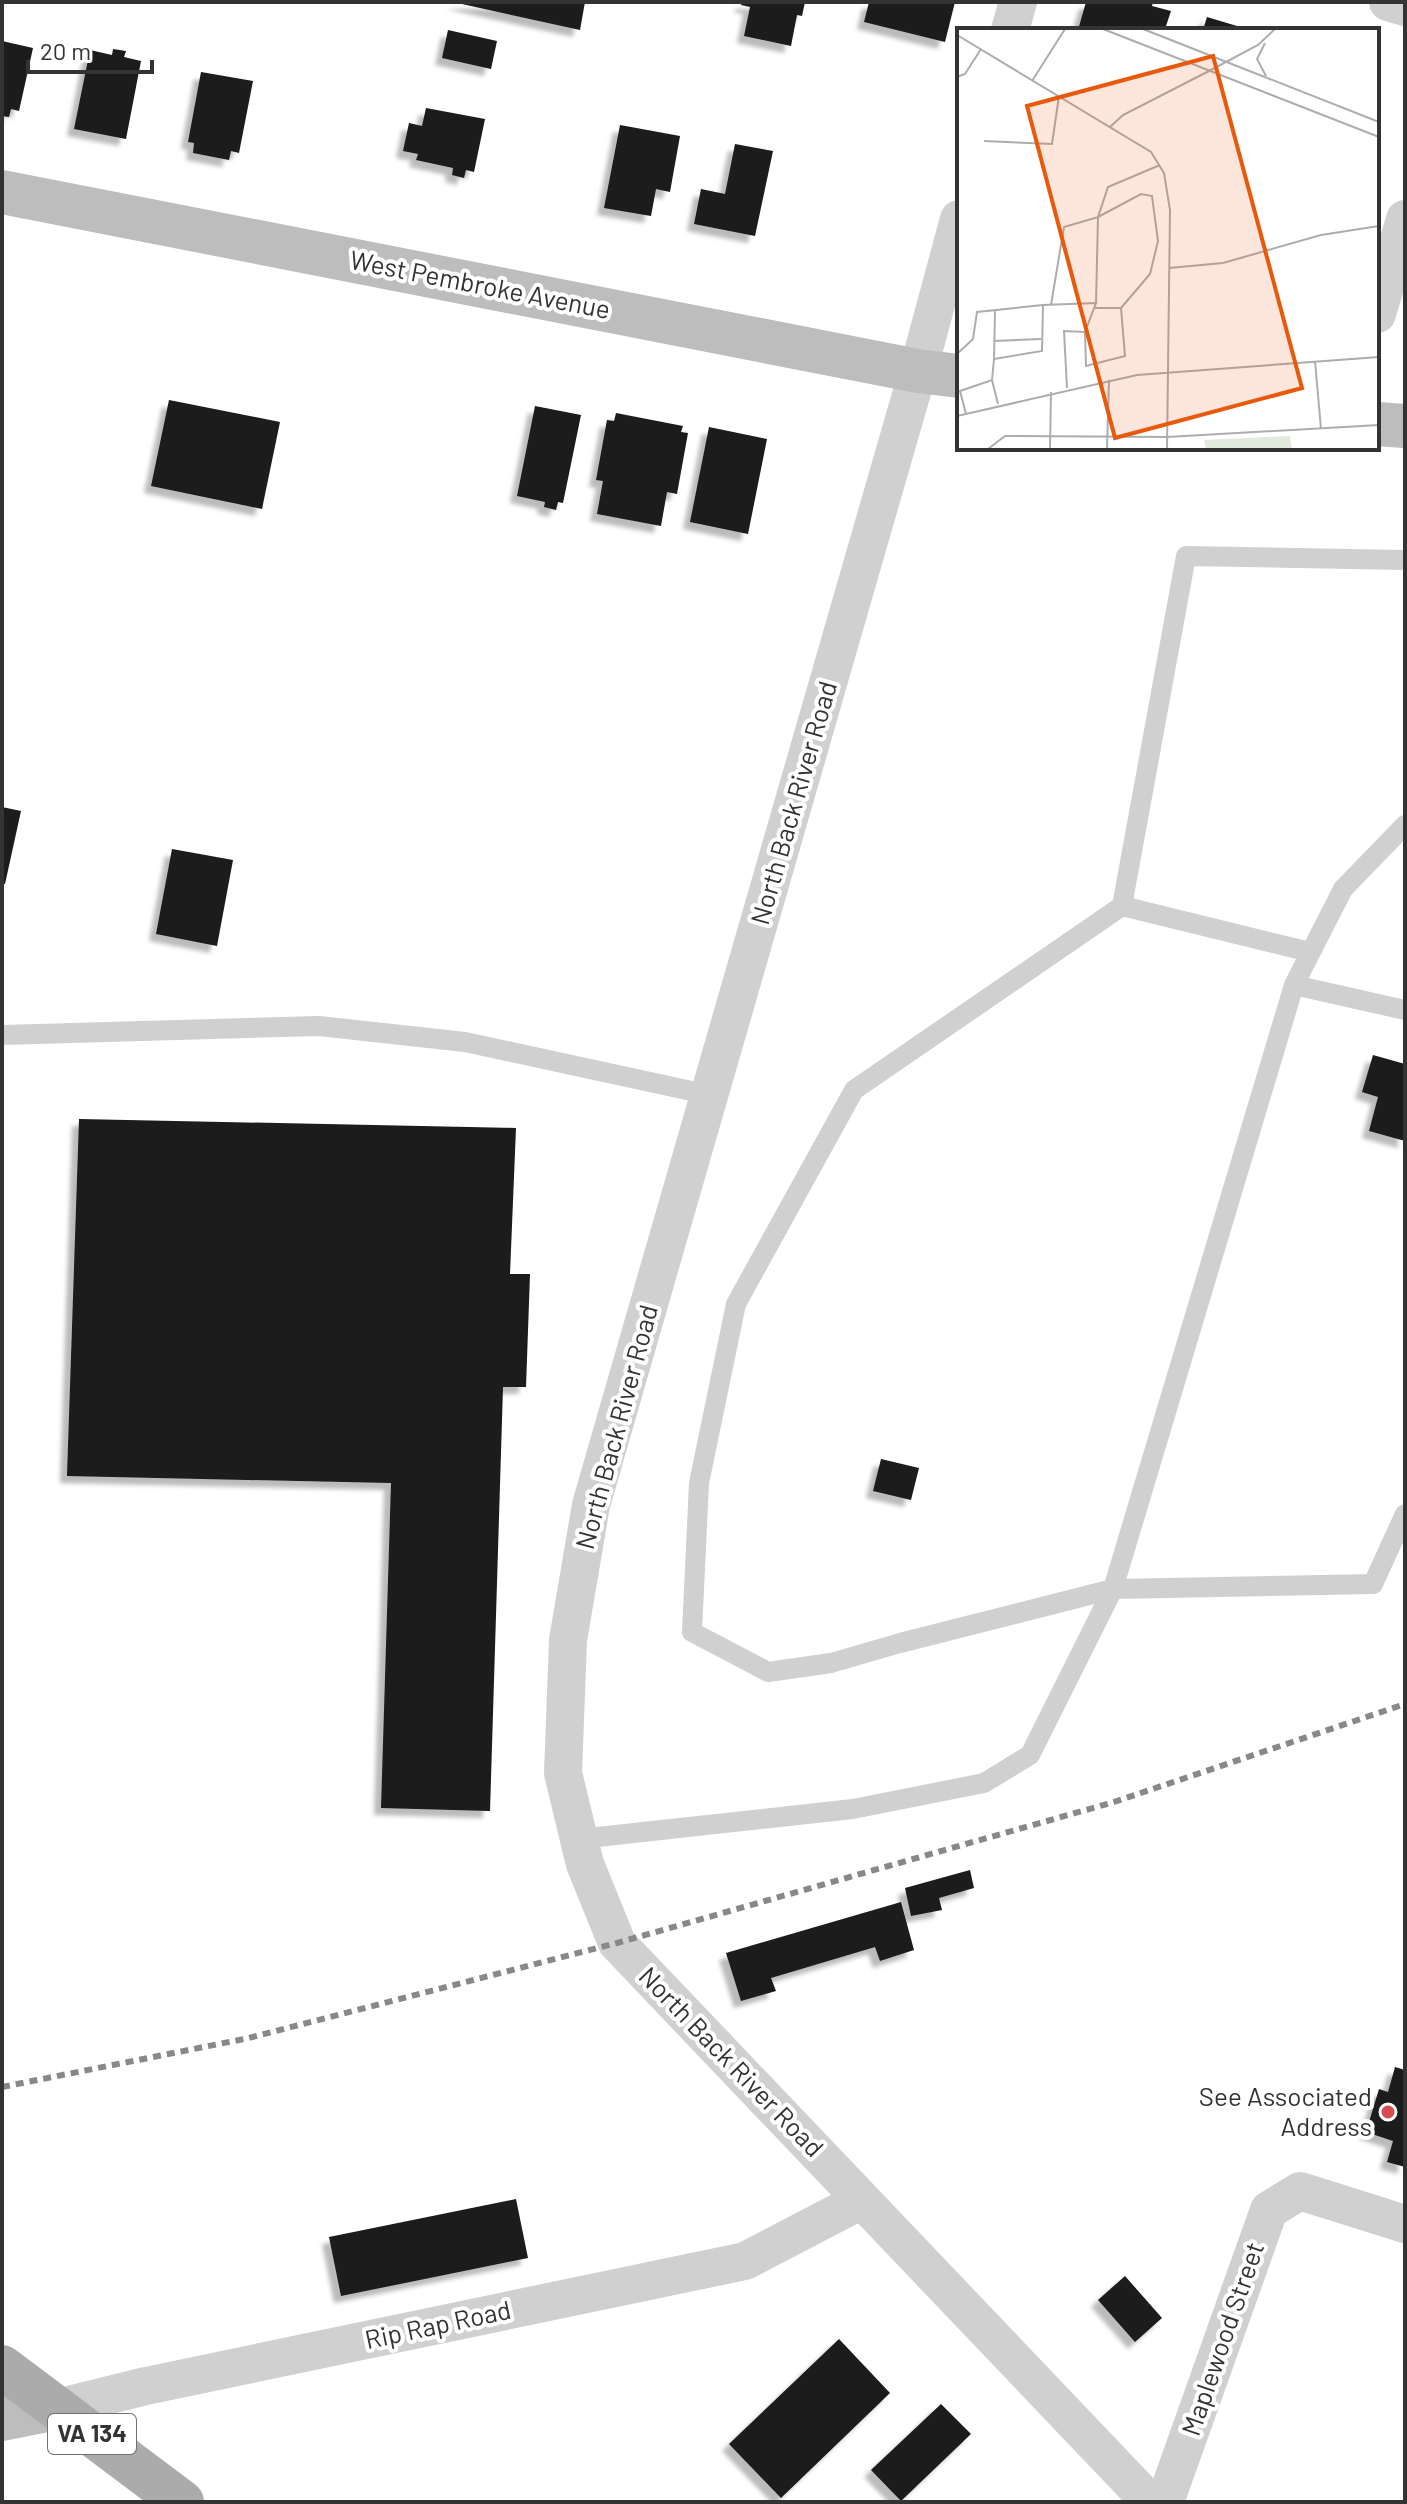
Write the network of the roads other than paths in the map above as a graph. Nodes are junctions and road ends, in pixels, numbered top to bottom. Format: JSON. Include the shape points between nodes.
{"nodes":[{"id":1,"x":1018,"y":2,"type":"edge"},
{"id":2,"x":1388,"y":2,"type":"edge"},
{"id":3,"x":1405,"y":7,"type":"edge"},
{"id":4,"x":1011,"y":28,"type":"edge"},
{"id":5,"x":2,"y":192,"type":"edge"},
{"id":6,"x":1405,"y":219,"type":"edge"},
{"id":7,"x":957,"y":234,"type":"edge"},
{"id":8,"x":1379,"y":307,"type":"edge"},
{"id":9,"x":938,"y":373,"type":"edge"},
{"id":10,"x":1379,"y":424,"type":"edge"},
{"id":11,"x":1405,"y":426,"type":"edge"},
{"id":12,"x":1405,"y":560,"type":"edge"},
{"id":13,"x":1405,"y":825,"type":"edge"},
{"id":14,"x":1122,"y":906,"type":"junction"},
{"id":15,"x":1310,"y":952,"type":"junction"},
{"id":16,"x":1294,"y":985,"type":"junction"},
{"id":17,"x":1405,"y":1010,"type":"edge"},
{"id":18,"x":2,"y":1035,"type":"edge"},
{"id":19,"x":710,"y":1095,"type":"junction"},
{"id":20,"x":1405,"y":1514,"type":"edge"},
{"id":21,"x":1113,"y":1589,"type":"junction"},
{"id":22,"x":579,"y":1839,"type":"junction"},
{"id":23,"x":862,"y":2200,"type":"junction"},
{"id":24,"x":1405,"y":2224,"type":"edge"},
{"id":25,"x":2,"y":2367,"type":"edge"},
{"id":26,"x":57,"y":2408,"type":"junction"},
{"id":27,"x":2,"y":2419,"type":"edge"},
{"id":28,"x":182,"y":2502,"type":"edge"},
{"id":29,"x":1150,"y":2502,"type":"edge"},
{"id":30,"x":1165,"y":2502,"type":"edge"}],
"edges":[{"from":1,"to":4,"type":"street"},
{"from":2,"to":3,"type":"street"},
{"from":5,"to":9,"type":"main road","name":"West Pembroke Avenue"},
{"from":6,"to":8,"type":"street"},
{"from":7,"to":9,"type":"street","name":"North Back River Road"},
{"from":9,"to":19,"type":"street","name":"North Back River Road"},
{"from":10,"to":11,"type":"main road"},
{"from":12,"to":14,"type":"lane","via":[[1186,556]]},
{"from":13,"to":15,"type":"lane","via":[[1343,889]]},
{"from":14,"to":15,"type":"lane"},
{"from":14,"to":21,"type":"lane","via":[[854,1090],[736,1304],[699,1483],[692,1632],[768,1672],[831,1663]]},
{"from":15,"to":16,"type":"lane"},
{"from":16,"to":17,"type":"lane"},
{"from":16,"to":21,"type":"lane"},
{"from":18,"to":19,"type":"lane","via":[[319,1026],[465,1042]]},
{"from":19,"to":22,"type":"street","name":"North Back River Road","via":[[591,1505],[568,1640],[563,1758]]},
{"from":20,"to":21,"type":"lane","via":[[1373,1584]]},
{"from":21,"to":22,"type":"lane","via":[[1030,1755],[984,1783],[853,1809]]},
{"from":22,"to":23,"type":"street","name":"North Back River Road","via":[[617,1943]]},
{"from":23,"to":26,"type":"street","name":"Rip Rap Road","via":[[745,2261]]},
{"from":23,"to":29,"type":"street","name":"North Back River Road"},
{"from":24,"to":30,"type":"street","name":"Maplewood Street","via":[[1300,2191],[1269,2210]]},
{"from":25,"to":26,"type":"main road","number":"VA 134"},
{"from":26,"to":27,"type":"main road","name":"Rip Rap Road"},
{"from":26,"to":28,"type":"main road","number":"VA 134"}]}
